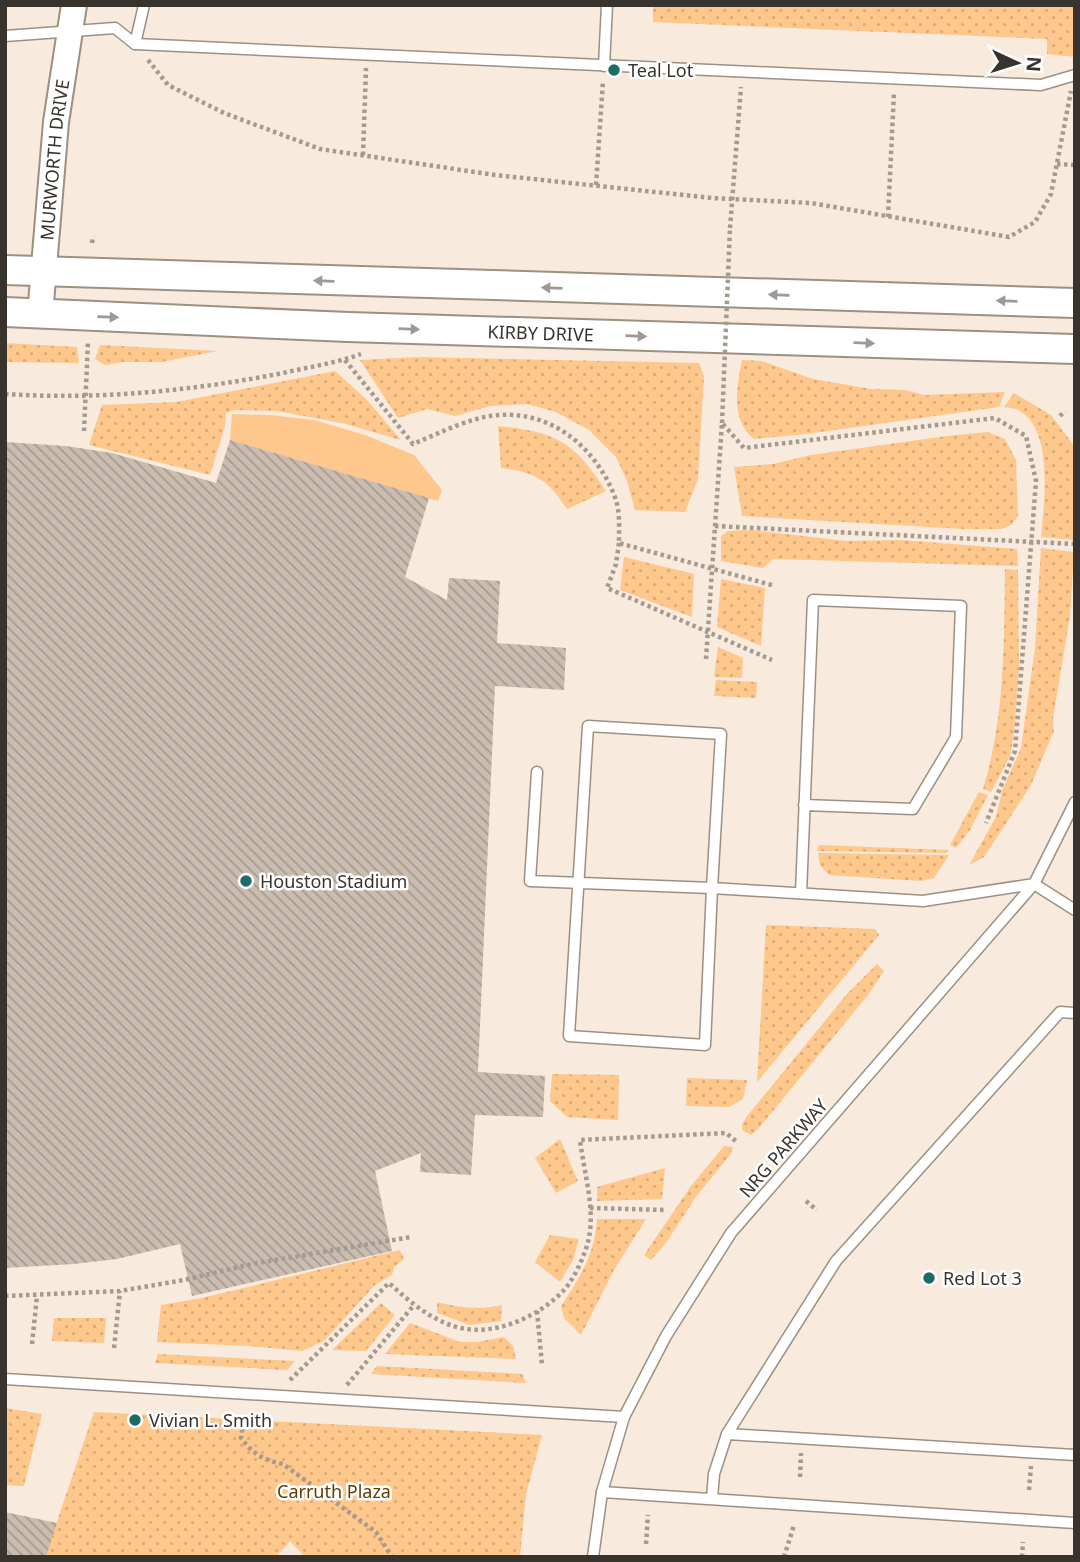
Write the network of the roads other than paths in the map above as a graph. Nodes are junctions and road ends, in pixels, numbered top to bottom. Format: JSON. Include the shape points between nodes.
{"nodes":[{"id":1,"x":74,"y":5,"type":"edge"},
{"id":2,"x":144,"y":5,"type":"edge"},
{"id":3,"x":607,"y":5,"type":"edge"},
{"id":4,"x":70,"y":30,"type":"junction"},
{"id":5,"x":5,"y":36,"type":"edge"},
{"id":6,"x":135,"y":44,"type":"junction"},
{"id":7,"x":604,"y":66,"type":"junction"},
{"id":8,"x":1074,"y":75,"type":"edge"},
{"id":9,"x":5,"y":270,"type":"edge"},
{"id":10,"x":43,"y":273,"type":"junction"},
{"id":11,"x":593,"y":289,"type":"junction"},
{"id":12,"x":1075,"y":303,"type":"edge"},
{"id":13,"x":5,"y":313,"type":"edge"},
{"id":14,"x":40,"y":315,"type":"junction"},
{"id":15,"x":591,"y":334,"type":"junction"},
{"id":16,"x":1075,"y":349,"type":"edge"},
{"id":17,"x":537,"y":772,"type":"dead end"},
{"id":18,"x":1075,"y":802,"type":"edge"},
{"id":19,"x":804,"y":804,"type":"junction"},
{"id":20,"x":578,"y":883,"type":"junction"},
{"id":21,"x":1034,"y":884,"type":"junction"},
{"id":22,"x":712,"y":888,"type":"junction"},
{"id":23,"x":801,"y":893,"type":"junction"},
{"id":24,"x":1075,"y":910,"type":"edge"},
{"id":25,"x":1075,"y":1013,"type":"edge"},
{"id":26,"x":5,"y":1379,"type":"edge"},
{"id":27,"x":624,"y":1416,"type":"junction"},
{"id":28,"x":727,"y":1434,"type":"junction"},
{"id":29,"x":1075,"y":1455,"type":"edge"},
{"id":30,"x":602,"y":1492,"type":"junction"},
{"id":31,"x":712,"y":1498,"type":"junction"},
{"id":32,"x":1075,"y":1523,"type":"edge"},
{"id":33,"x":593,"y":1557,"type":"edge"}],
"edges":[{"from":1,"to":4,"type":"street","name":"MURWORTH DRIVE"},
{"from":2,"to":6,"type":"lane"},
{"from":3,"to":7,"type":"lane"},
{"from":4,"to":5,"type":"lane"},
{"from":4,"to":6,"type":"lane","via":[[115,28]]},
{"from":4,"to":10,"type":"street","name":"MURWORTH DRIVE","via":[[56,122]]},
{"from":6,"to":7,"type":"lane"},
{"from":7,"to":8,"type":"lane","via":[[1041,85]]},
{"from":9,"to":10,"type":"main road"},
{"from":11,"to":10,"type":"main road","one_way":true},
{"from":10,"to":14,"type":"street","name":"MURWORTH DRIVE"},
{"from":12,"to":11,"type":"main road","one_way":true},
{"from":11,"to":15,"type":"main road"},
{"from":13,"to":14,"type":"main road","name":"KIRBY DRIVE"},
{"from":14,"to":15,"type":"main road","name":"KIRBY DRIVE","one_way":true},
{"from":15,"to":16,"type":"main road","name":"KIRBY DRIVE","one_way":true},
{"from":17,"to":20,"type":"lane","via":[[530,881]]},
{"from":18,"to":21,"type":"lane","name":"NRG PARKWAY"},
{"from":19,"to":19,"type":"lane","via":[[813,600],[961,606],[956,737],[913,809]]},
{"from":19,"to":23,"type":"lane"},
{"from":20,"to":22,"type":"lane"},
{"from":20,"to":22,"type":"lane","via":[[588,726],[721,734]]},
{"from":20,"to":22,"type":"lane","via":[[569,1036],[705,1045]]},
{"from":21,"to":23,"type":"lane","via":[[923,901]]},
{"from":21,"to":24,"type":"lane"},
{"from":21,"to":27,"type":"lane","name":"NRG PARKWAY","via":[[731,1233],[666,1336]]},
{"from":22,"to":23,"type":"lane"},
{"from":25,"to":28,"type":"lane","via":[[1060,1012],[836,1261]]},
{"from":26,"to":27,"type":"lane"},
{"from":27,"to":30,"type":"lane","name":"NRG PARKWAY"},
{"from":28,"to":29,"type":"lane"},
{"from":28,"to":31,"type":"lane"},
{"from":30,"to":31,"type":"lane"},
{"from":30,"to":33,"type":"lane","name":"NRG PARKWAY"},
{"from":31,"to":32,"type":"lane"}]}
